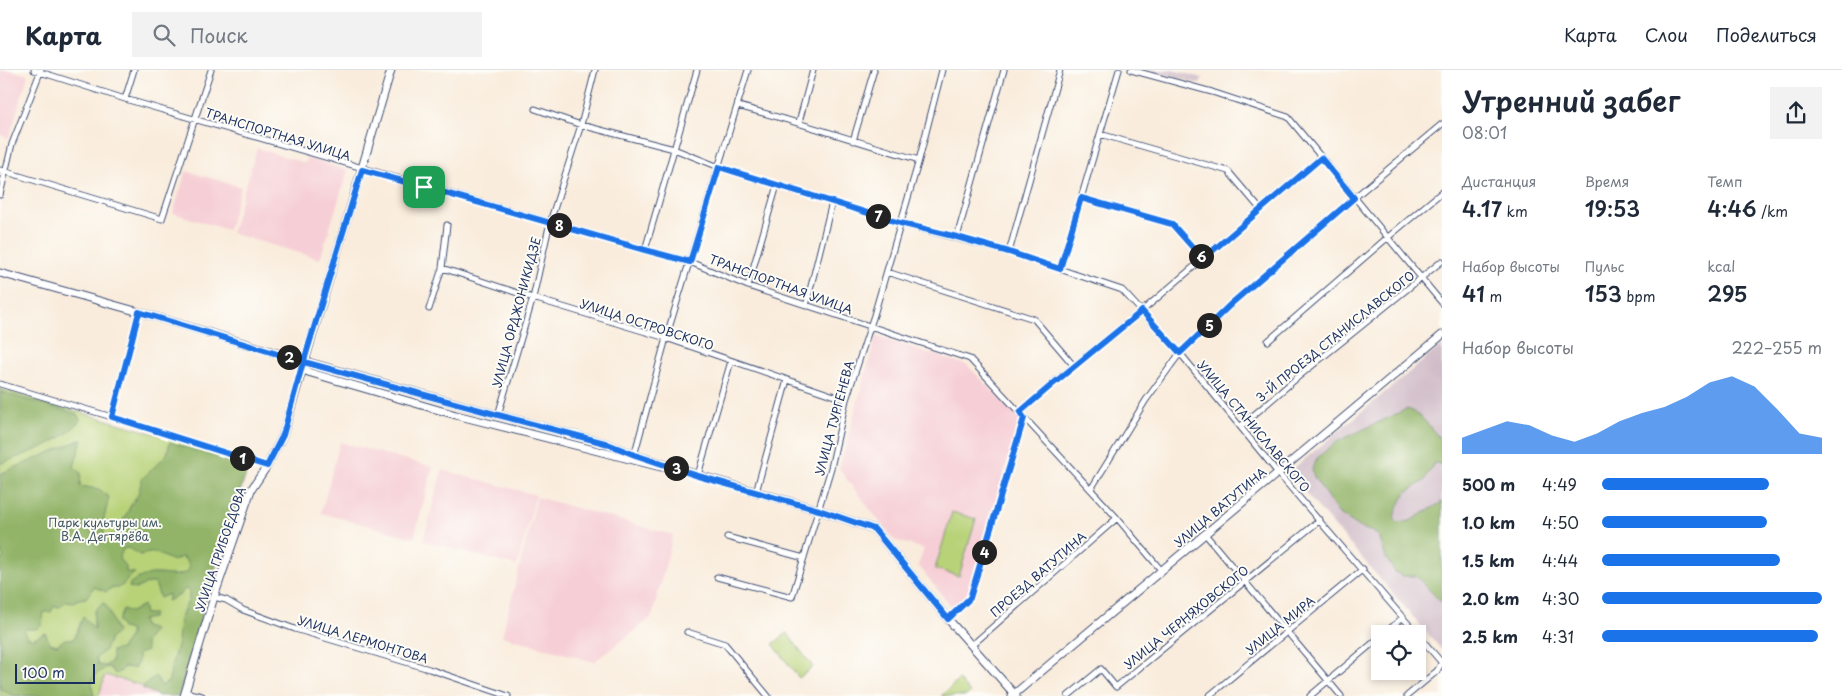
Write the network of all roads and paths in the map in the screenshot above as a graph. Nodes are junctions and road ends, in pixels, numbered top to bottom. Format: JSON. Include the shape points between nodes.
{"nodes":[{"id":1,"x":38,"y":70,"type":"edge"},
{"id":2,"x":134,"y":70,"type":"edge"},
{"id":3,"x":212,"y":70,"type":"edge"},
{"id":4,"x":391,"y":70,"type":"edge"},
{"id":5,"x":595,"y":70,"type":"edge"},
{"id":6,"x":697,"y":70,"type":"edge"},
{"id":7,"x":748,"y":70,"type":"edge"},
{"id":8,"x":813,"y":70,"type":"edge"},
{"id":9,"x":874,"y":70,"type":"edge"},
{"id":10,"x":942,"y":70,"type":"edge"},
{"id":11,"x":1004,"y":70,"type":"edge"},
{"id":12,"x":1060,"y":70,"type":"edge"},
{"id":13,"x":1119,"y":70,"type":"edge"},
{"id":14,"x":1131,"y":70,"type":"edge"},
{"id":15,"x":125,"y":100,"type":"junction"},
{"id":16,"x":738,"y":106,"type":"junction"},
{"id":17,"x":535,"y":110,"type":"dead end"},
{"id":18,"x":196,"y":120,"type":"junction"},
{"id":19,"x":799,"y":122,"type":"junction"},
{"id":20,"x":1442,"y":124,"type":"edge"},
{"id":21,"x":581,"y":125,"type":"junction"},
{"id":22,"x":1100,"y":134,"type":"junction"},
{"id":23,"x":854,"y":141,"type":"junction"},
{"id":24,"x":674,"y":149,"type":"junction"},
{"id":25,"x":1321,"y":158,"type":"junction"},
{"id":26,"x":919,"y":160,"type":"junction"},
{"id":27,"x":719,"y":167,"type":"junction"},
{"id":28,"x":0,"y":170,"type":"edge"},
{"id":29,"x":362,"y":170,"type":"junction"},
{"id":30,"x":6,"y":172,"type":"junction"},
{"id":31,"x":777,"y":185,"type":"junction"},
{"id":32,"x":1442,"y":192,"type":"edge"},
{"id":33,"x":0,"y":195,"type":"edge"},
{"id":34,"x":1081,"y":198,"type":"junction"},
{"id":35,"x":1354,"y":198,"type":"junction"},
{"id":36,"x":832,"y":202,"type":"junction"},
{"id":37,"x":1261,"y":210,"type":"junction"},
{"id":38,"x":550,"y":222,"type":"junction"},
{"id":39,"x":900,"y":223,"type":"junction"},
{"id":40,"x":446,"y":225,"type":"dead end"},
{"id":41,"x":957,"y":237,"type":"junction"},
{"id":42,"x":1387,"y":238,"type":"junction"},
{"id":43,"x":645,"y":250,"type":"junction"},
{"id":44,"x":1009,"y":252,"type":"junction"},
{"id":45,"x":1203,"y":259,"type":"junction"},
{"id":46,"x":1442,"y":261,"type":"edge"},
{"id":47,"x":690,"y":262,"type":"junction"},
{"id":48,"x":442,"y":268,"type":"junction"},
{"id":49,"x":1060,"y":269,"type":"junction"},
{"id":50,"x":886,"y":272,"type":"junction"},
{"id":51,"x":0,"y":273,"type":"edge"},
{"id":52,"x":1422,"y":278,"type":"junction"},
{"id":53,"x":748,"y":286,"type":"junction"},
{"id":54,"x":532,"y":298,"type":"junction"},
{"id":55,"x":1442,"y":303,"type":"edge"},
{"id":56,"x":806,"y":306,"type":"junction"},
{"id":57,"x":429,"y":309,"type":"dead end"},
{"id":58,"x":1142,"y":311,"type":"junction"},
{"id":59,"x":139,"y":312,"type":"junction"},
{"id":60,"x":870,"y":327,"type":"junction"},
{"id":61,"x":1442,"y":335,"type":"edge"},
{"id":62,"x":666,"y":338,"type":"junction"},
{"id":63,"x":1268,"y":341,"type":"dead end"},
{"id":64,"x":1180,"y":353,"type":"junction"},
{"id":65,"x":731,"y":362,"type":"junction"},
{"id":66,"x":303,"y":364,"type":"junction"},
{"id":67,"x":1074,"y":366,"type":"junction"},
{"id":68,"x":787,"y":380,"type":"junction"},
{"id":69,"x":0,"y":384,"type":"edge"},
{"id":70,"x":846,"y":400,"type":"junction"},
{"id":71,"x":1020,"y":412,"type":"junction"},
{"id":72,"x":498,"y":415,"type":"junction"},
{"id":73,"x":112,"y":417,"type":"junction"},
{"id":74,"x":1024,"y":418,"type":"junction"},
{"id":75,"x":1241,"y":426,"type":"junction"},
{"id":76,"x":633,"y":458,"type":"junction"},
{"id":77,"x":267,"y":466,"type":"junction"},
{"id":78,"x":1278,"y":473,"type":"junction"},
{"id":79,"x":698,"y":476,"type":"junction"},
{"id":80,"x":1091,"y":489,"type":"junction"},
{"id":81,"x":756,"y":492,"type":"junction"},
{"id":82,"x":819,"y":510,"type":"junction"},
{"id":83,"x":1118,"y":518,"type":"junction"},
{"id":84,"x":1320,"y":520,"type":"junction"},
{"id":85,"x":1205,"y":534,"type":"junction"},
{"id":86,"x":727,"y":537,"type":"dead end"},
{"id":87,"x":804,"y":558,"type":"junction"},
{"id":88,"x":1161,"y":570,"type":"junction"},
{"id":89,"x":1363,"y":570,"type":"junction"},
{"id":90,"x":717,"y":577,"type":"dead end"},
{"id":91,"x":1245,"y":582,"type":"junction"},
{"id":92,"x":214,"y":597,"type":"junction"},
{"id":93,"x":1403,"y":617,"type":"junction"},
{"id":94,"x":948,"y":619,"type":"junction"},
{"id":95,"x":1394,"y":625,"type":"edge"},
{"id":96,"x":1410,"y":625,"type":"edge"},
{"id":97,"x":687,"y":632,"type":"dead end"},
{"id":98,"x":1287,"y":633,"type":"junction"},
{"id":99,"x":1426,"y":644,"type":"edge"},
{"id":100,"x":1371,"y":645,"type":"edge"},
{"id":101,"x":971,"y":646,"type":"junction"},
{"id":102,"x":1442,"y":663,"type":"edge"},
{"id":103,"x":1329,"y":682,"type":"junction"},
{"id":104,"x":185,"y":694,"type":"edge"},
{"id":105,"x":1014,"y":695,"type":"edge"},
{"id":106,"x":202,"y":696,"type":"edge"},
{"id":107,"x":508,"y":696,"type":"edge"},
{"id":108,"x":768,"y":696,"type":"edge"},
{"id":109,"x":1068,"y":696,"type":"edge"},
{"id":110,"x":1210,"y":696,"type":"edge"},
{"id":111,"x":1310,"y":696,"type":"edge"},
{"id":112,"x":1341,"y":696,"type":"edge"},
{"id":113,"x":1407,"y":696,"type":"edge"}],
"edges":[{"from":1,"to":15,"type":"street","name":"ТРАНСПОРТНАЯ УЛИЦА"},
{"from":1,"to":30,"type":"street","via":[[12,144]]},
{"from":2,"to":15,"type":"street"},
{"from":3,"to":18,"type":"street"},
{"from":4,"to":29,"type":"street","name":"УЛИЦА ГРИБОЕДОВА"},
{"from":5,"to":21,"type":"street","name":"УЛИЦА ОРДЖОНИКИДЗЕ"},
{"from":6,"to":24,"type":"street"},
{"from":7,"to":16,"type":"street"},
{"from":8,"to":19,"type":"street"},
{"from":9,"to":23,"type":"street"},
{"from":10,"to":26,"type":"street","name":"УЛИЦА ТУРГЕНЕВА"},
{"from":11,"to":41,"type":"street"},
{"from":12,"to":44,"type":"street"},
{"from":13,"to":22,"type":"street"},
{"from":14,"to":25,"type":"street","via":[[1288,117]]},
{"from":15,"to":18,"type":"street","name":"ТРАНСПОРТНАЯ УЛИЦА"},
{"from":16,"to":19,"type":"street"},
{"from":16,"to":27,"type":"street"},
{"from":17,"to":21,"type":"street","name":"УЛИЦА СТАНИСЛАВСКОГО"},
{"from":18,"to":29,"type":"street","name":"ТРАНСПОРТНАЯ УЛИЦА"},
{"from":18,"to":30,"type":"street","via":[[162,219]]},
{"from":19,"to":23,"type":"street"},
{"from":20,"to":35,"type":"street"},
{"from":21,"to":24,"type":"street","name":"УЛИЦА СТАНИСЛАВСКОГО"},
{"from":21,"to":38,"type":"street","name":"УЛИЦА ОРДЖОНИКИДЗЕ"},
{"from":22,"to":34,"type":"street"},
{"from":22,"to":37,"type":"street","via":[[1228,171]]},
{"from":23,"to":26,"type":"street"},
{"from":24,"to":27,"type":"street","name":"УЛИЦА СТАНИСЛАВСКОГО"},
{"from":24,"to":43,"type":"street"},
{"from":25,"to":35,"type":"street"},
{"from":25,"to":37,"type":"street"},
{"from":26,"to":39,"type":"street","name":"УЛИЦА ТУРГЕНЕВА"},
{"from":27,"to":31,"type":"street","name":"УЛИЦА СТАНИСЛАВСКОГО"},
{"from":27,"to":47,"type":"street"},
{"from":28,"to":30,"type":"street"},
{"from":29,"to":38,"type":"street","name":"ТРАНСПОРТНАЯ УЛИЦА"},
{"from":29,"to":66,"type":"street","name":"УЛИЦА ГРИБОЕДОВА"},
{"from":30,"to":33,"type":"street"},
{"from":31,"to":36,"type":"street","name":"УЛИЦА СТАНИСЛАВСКОГО"},
{"from":31,"to":53,"type":"street"},
{"from":32,"to":42,"type":"street"},
{"from":34,"to":45,"type":"street","via":[[1172,224]]},
{"from":34,"to":49,"type":"street"},
{"from":35,"to":42,"type":"street"},
{"from":35,"to":64,"type":"street","via":[[1232,303]]},
{"from":36,"to":39,"type":"street","name":"УЛИЦА СТАНИСЛАВСКОГО"},
{"from":36,"to":56,"type":"street"},
{"from":37,"to":45,"type":"street"},
{"from":38,"to":43,"type":"street","name":"ТРАНСПОРТНАЯ УЛИЦА"},
{"from":38,"to":54,"type":"street","name":"УЛИЦА ОРДЖОНИКИДЗЕ"},
{"from":39,"to":41,"type":"street","name":"УЛИЦА СТАНИСЛАВСКОГО"},
{"from":39,"to":50,"type":"street","name":"УЛИЦА ТУРГЕНЕВА"},
{"from":40,"to":48,"type":"street"},
{"from":41,"to":44,"type":"street","name":"УЛИЦА СТАНИСЛАВСКОГО"},
{"from":42,"to":52,"type":"street"},
{"from":42,"to":63,"type":"street"},
{"from":43,"to":47,"type":"street","name":"ТРАНСПОРТНАЯ УЛИЦА"},
{"from":44,"to":49,"type":"street","name":"УЛИЦА СТАНИСЛАВСКОГО"},
{"from":45,"to":58,"type":"street"},
{"from":46,"to":52,"type":"street","name":"3-Й ПРОЕЗД СТАНИСЛАВСКОГО"},
{"from":47,"to":53,"type":"street","name":"ТРАНСПОРТНАЯ УЛИЦА"},
{"from":47,"to":62,"type":"street"},
{"from":48,"to":54,"type":"street","name":"УЛИЦА ОСТРОВСКОГО"},
{"from":48,"to":57,"type":"street"},
{"from":49,"to":58,"type":"street","name":"УЛИЦА СТАНИСЛАВСКОГО","via":[[1122,290]]},
{"from":50,"to":60,"type":"street","name":"УЛИЦА ТУРГЕНЕВА"},
{"from":50,"to":67,"type":"street","via":[[1034,319]]},
{"from":51,"to":59,"type":"street"},
{"from":52,"to":55,"type":"street"},
{"from":52,"to":75,"type":"street","name":"3-Й ПРОЕЗД СТАНИСЛАВСКОГО"},
{"from":53,"to":56,"type":"street","name":"ТРАНСПОРТНАЯ УЛИЦА"},
{"from":54,"to":62,"type":"street","name":"УЛИЦА ОСТРОВСКОГО"},
{"from":54,"to":72,"type":"street","name":"УЛИЦА ОРДЖОНИКИДЗЕ"},
{"from":56,"to":60,"type":"street","name":"ТРАНСПОРТНАЯ УЛИЦА"},
{"from":58,"to":64,"type":"street","name":"УЛИЦА СТАНИСЛАВСКОГО"},
{"from":58,"to":67,"type":"street"},
{"from":59,"to":66,"type":"street"},
{"from":59,"to":73,"type":"street"},
{"from":60,"to":70,"type":"street","name":"УЛИЦА ТУРГЕНЕВА"},
{"from":60,"to":71,"type":"street","name":"ТРАНСПОРТНАЯ УЛИЦА","via":[[970,359]]},
{"from":61,"to":78,"type":"street","name":"УЛИЦА ВАТУТИНА"},
{"from":62,"to":65,"type":"street","name":"УЛИЦА ОСТРОВСКОГО"},
{"from":62,"to":76,"type":"street"},
{"from":64,"to":75,"type":"street","name":"УЛИЦА СТАНИСЛАВСКОГО"},
{"from":64,"to":80,"type":"street","via":[[1146,400]]},
{"from":65,"to":68,"type":"street","name":"УЛИЦА ОСТРОВСКОГО"},
{"from":65,"to":79,"type":"street"},
{"from":66,"to":72,"type":"street"},
{"from":66,"to":76,"type":"street","via":[[308,372],[456,415]]},
{"from":66,"to":77,"type":"street","name":"УЛИЦА ГРИБОЕДОВА","via":[[283,435]]},
{"from":67,"to":71,"type":"street"},
{"from":68,"to":70,"type":"street","name":"УЛИЦА ОСТРОВСКОГО"},
{"from":68,"to":81,"type":"street"},
{"from":69,"to":73,"type":"street"},
{"from":70,"to":82,"type":"street","name":"УЛИЦА ТУРГЕНЕВА"},
{"from":71,"to":74,"type":"street","name":"ТРАНСПОРТНАЯ УЛИЦА"},
{"from":72,"to":76,"type":"street","via":[[605,443]]},
{"from":73,"to":77,"type":"street"},
{"from":74,"to":80,"type":"street","name":"ТРАНСПОРТНАЯ УЛИЦА"},
{"from":74,"to":94,"type":"street","via":[[970,598]]},
{"from":75,"to":78,"type":"street","name":"УЛИЦА СТАНИСЛАВСКОГО"},
{"from":76,"to":79,"type":"street"},
{"from":77,"to":92,"type":"street","name":"УЛИЦА ГРИБОЕДОВА","via":[[250,490]]},
{"from":78,"to":84,"type":"street","name":"УЛИЦА СТАНИСЛАВСКОГО"},
{"from":78,"to":85,"type":"street","name":"УЛИЦА ВАТУТИНА"},
{"from":79,"to":81,"type":"street"},
{"from":80,"to":83,"type":"street","name":"ТРАНСПОРТНАЯ УЛИЦА"},
{"from":81,"to":82,"type":"street"},
{"from":82,"to":87,"type":"street","name":"УЛИЦА ТУРГЕНЕВА"},
{"from":82,"to":94,"type":"street","via":[[874,529]]},
{"from":83,"to":88,"type":"street","name":"ТРАНСПОРТНАЯ УЛИЦА"},
{"from":83,"to":101,"type":"street","name":"ПРОЕЗД ВАТУТИНА"},
{"from":84,"to":89,"type":"street","name":"УЛИЦА СТАНИСЛАВСКОГО"},
{"from":84,"to":91,"type":"street","name":"УЛИЦА ЧЕРНЯХОВСКОГО"},
{"from":85,"to":88,"type":"street","name":"УЛИЦА ВАТУТИНА"},
{"from":85,"to":91,"type":"street"},
{"from":86,"to":87,"type":"street"},
{"from":87,"to":90,"type":"street","name":"УЛИЦА ТУРГЕНЕВА","via":[[792,597]]},
{"from":88,"to":105,"type":"street","name":"УЛИЦА ВАТУТИНА"},
{"from":89,"to":93,"type":"street","name":"УЛИЦА СТАНИСЛАВСКОГО"},
{"from":89,"to":98,"type":"street","name":"УЛИЦА МИРА"},
{"from":91,"to":98,"type":"street"},
{"from":91,"to":109,"type":"street","name":"УЛИЦА ЧЕРНЯХОВСКОГО","via":[[1116,687],[1101,669]]},
{"from":92,"to":104,"type":"street","name":"УЛИЦА ГРИБОЕДОВА"},
{"from":92,"to":107,"type":"street","name":"УЛИЦА ЛЕРМОНТОВА","via":[[295,629]]},
{"from":93,"to":95,"type":"street"},
{"from":93,"to":96,"type":"street","name":"УЛИЦА СТАНИСЛАВСКОГО"},
{"from":94,"to":101,"type":"street"},
{"from":97,"to":108,"type":"street","via":[[725,644]]},
{"from":98,"to":103,"type":"street"},
{"from":98,"to":110,"type":"street","name":"УЛИЦА МИРА"},
{"from":99,"to":102,"type":"street","name":"УЛИЦА СТАНИСЛАВСКОГО"},
{"from":100,"to":103,"type":"street"},
{"from":101,"to":105,"type":"street"},
{"from":102,"to":113,"type":"street","via":[[1438,671]]},
{"from":103,"to":111,"type":"street"},
{"from":103,"to":112,"type":"street"},
{"from":104,"to":106,"type":"street"}]}
